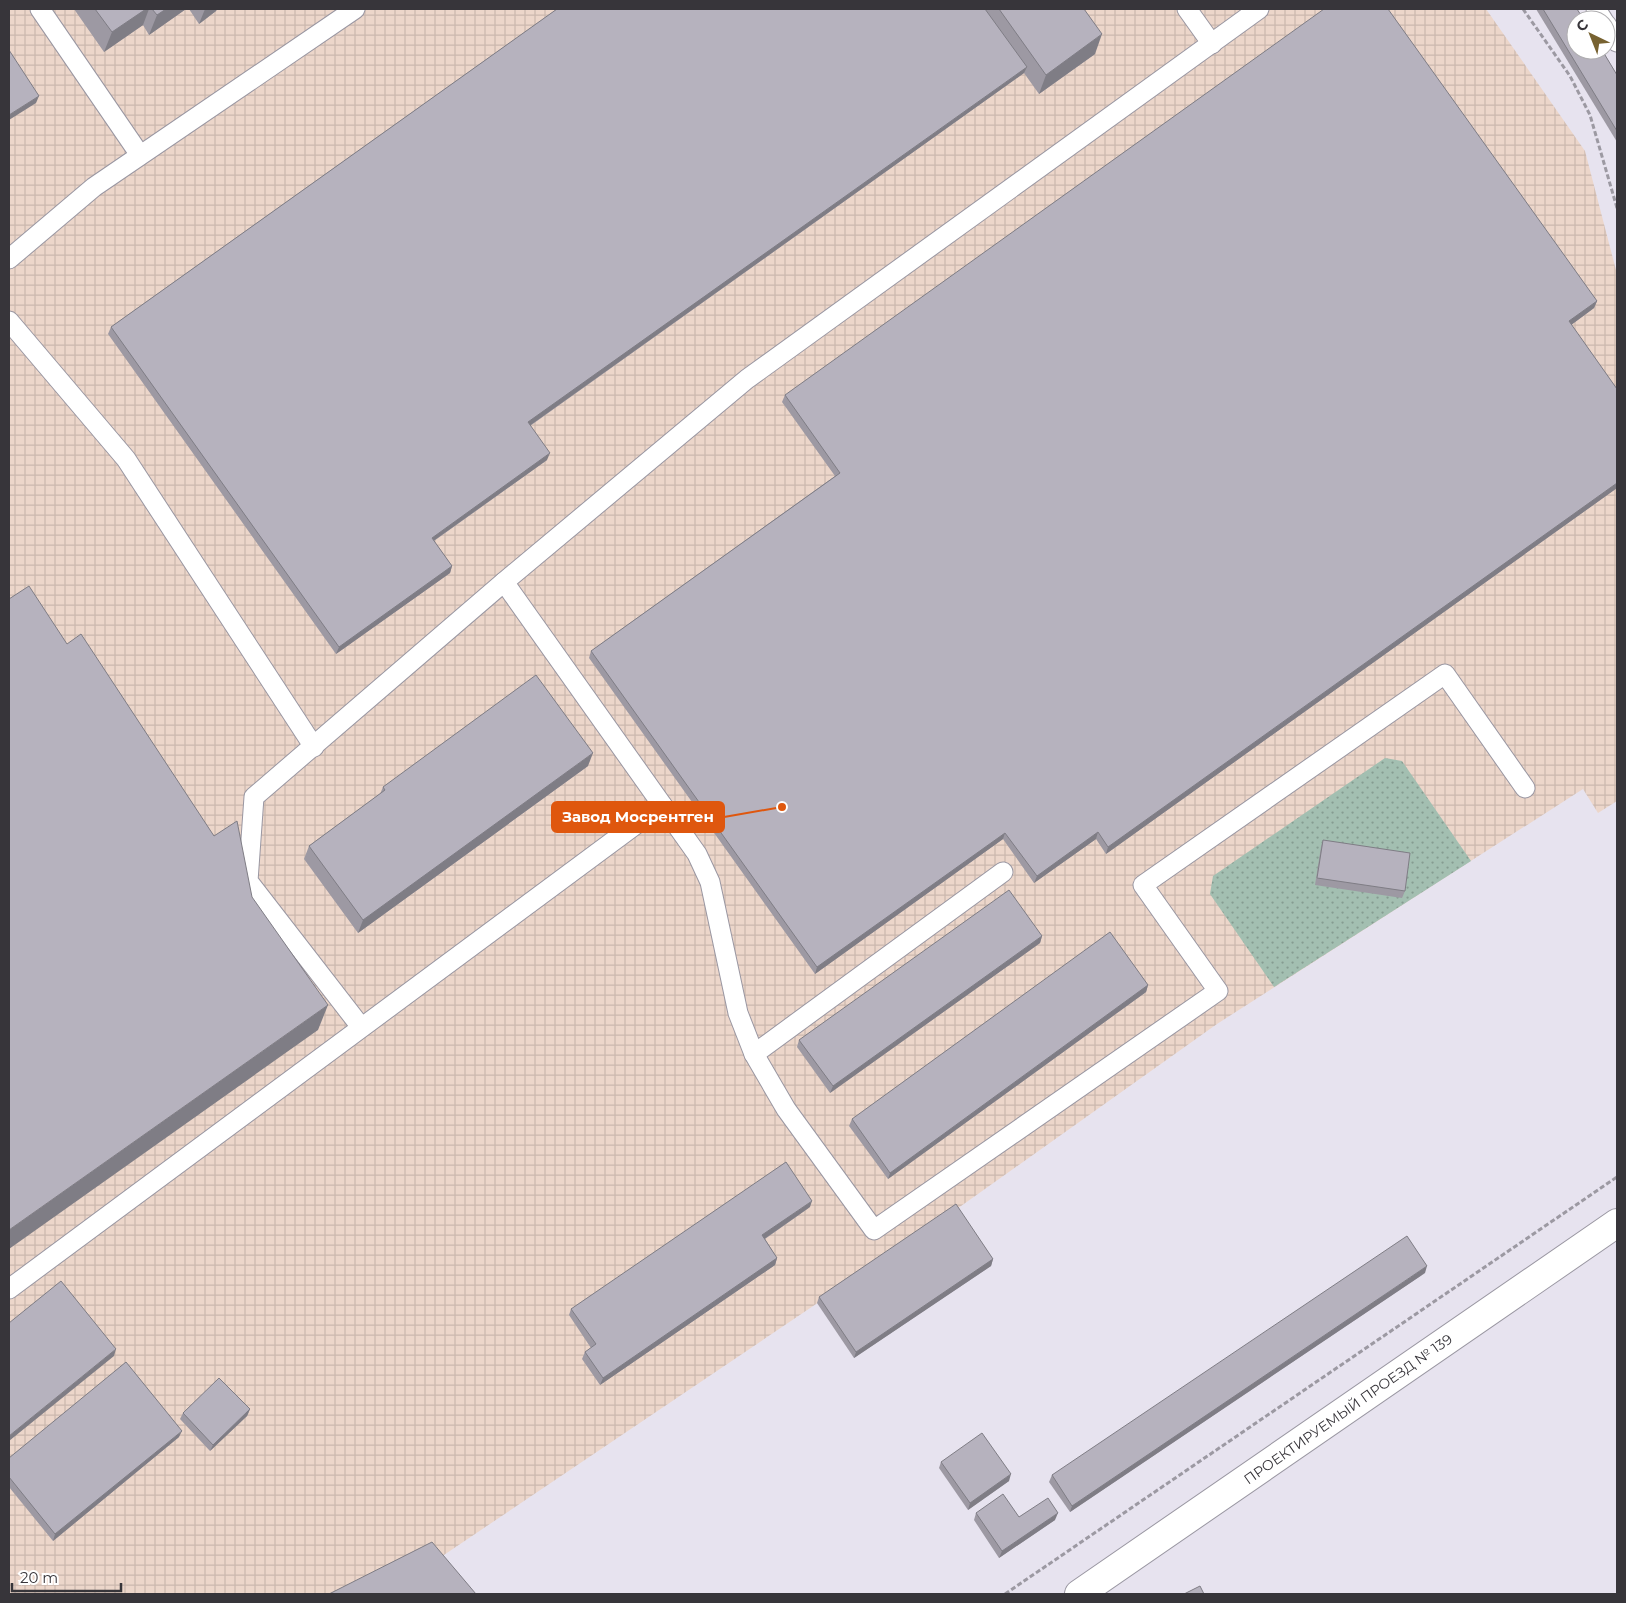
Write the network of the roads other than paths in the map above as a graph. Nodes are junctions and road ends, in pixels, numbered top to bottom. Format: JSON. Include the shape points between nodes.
{"nodes":[{"id":1,"x":40,"y":9,"type":"edge"},
{"id":2,"x":355,"y":9,"type":"edge"},
{"id":3,"x":1187,"y":9,"type":"edge"},
{"id":4,"x":1259,"y":9,"type":"edge"},
{"id":5,"x":1212,"y":44,"type":"junction"},
{"id":6,"x":140,"y":155,"type":"junction"},
{"id":7,"x":9,"y":259,"type":"edge"},
{"id":8,"x":9,"y":321,"type":"edge"},
{"id":9,"x":504,"y":582,"type":"junction"},
{"id":10,"x":314,"y":747,"type":"junction"},
{"id":11,"x":1525,"y":788,"type":"dead end"},
{"id":12,"x":662,"y":805,"type":"junction"},
{"id":13,"x":1004,"y":872,"type":"dead end"},
{"id":14,"x":361,"y":1027,"type":"junction"},
{"id":15,"x":754,"y":1054,"type":"junction"},
{"id":16,"x":1617,"y":1223,"type":"edge"},
{"id":17,"x":9,"y":1289,"type":"edge"},
{"id":18,"x":1079,"y":1594,"type":"edge"}],
"edges":[{"from":1,"to":6,"type":"lane"},
{"from":2,"to":6,"type":"lane"},
{"from":3,"to":5,"type":"lane"},
{"from":4,"to":5,"type":"lane"},
{"from":5,"to":9,"type":"lane","via":[[747,379]]},
{"from":6,"to":7,"type":"lane","via":[[94,187]]},
{"from":8,"to":10,"type":"lane","via":[[126,458]]},
{"from":9,"to":10,"type":"lane"},
{"from":9,"to":12,"type":"lane"},
{"from":10,"to":14,"type":"lane","via":[[254,797],[248,881]]},
{"from":11,"to":15,"type":"lane","via":[[1445,674],[1143,886],[1218,991],[874,1230],[786,1109]]},
{"from":12,"to":14,"type":"lane"},
{"from":12,"to":15,"type":"lane","via":[[697,854],[710,882],[738,1013]]},
{"from":13,"to":15,"type":"lane"},
{"from":14,"to":17,"type":"lane"},
{"from":16,"to":18,"type":"street","name":"ПРОЕКТИРУЕМЫЙ ПРОЕЗД № 139"}]}
